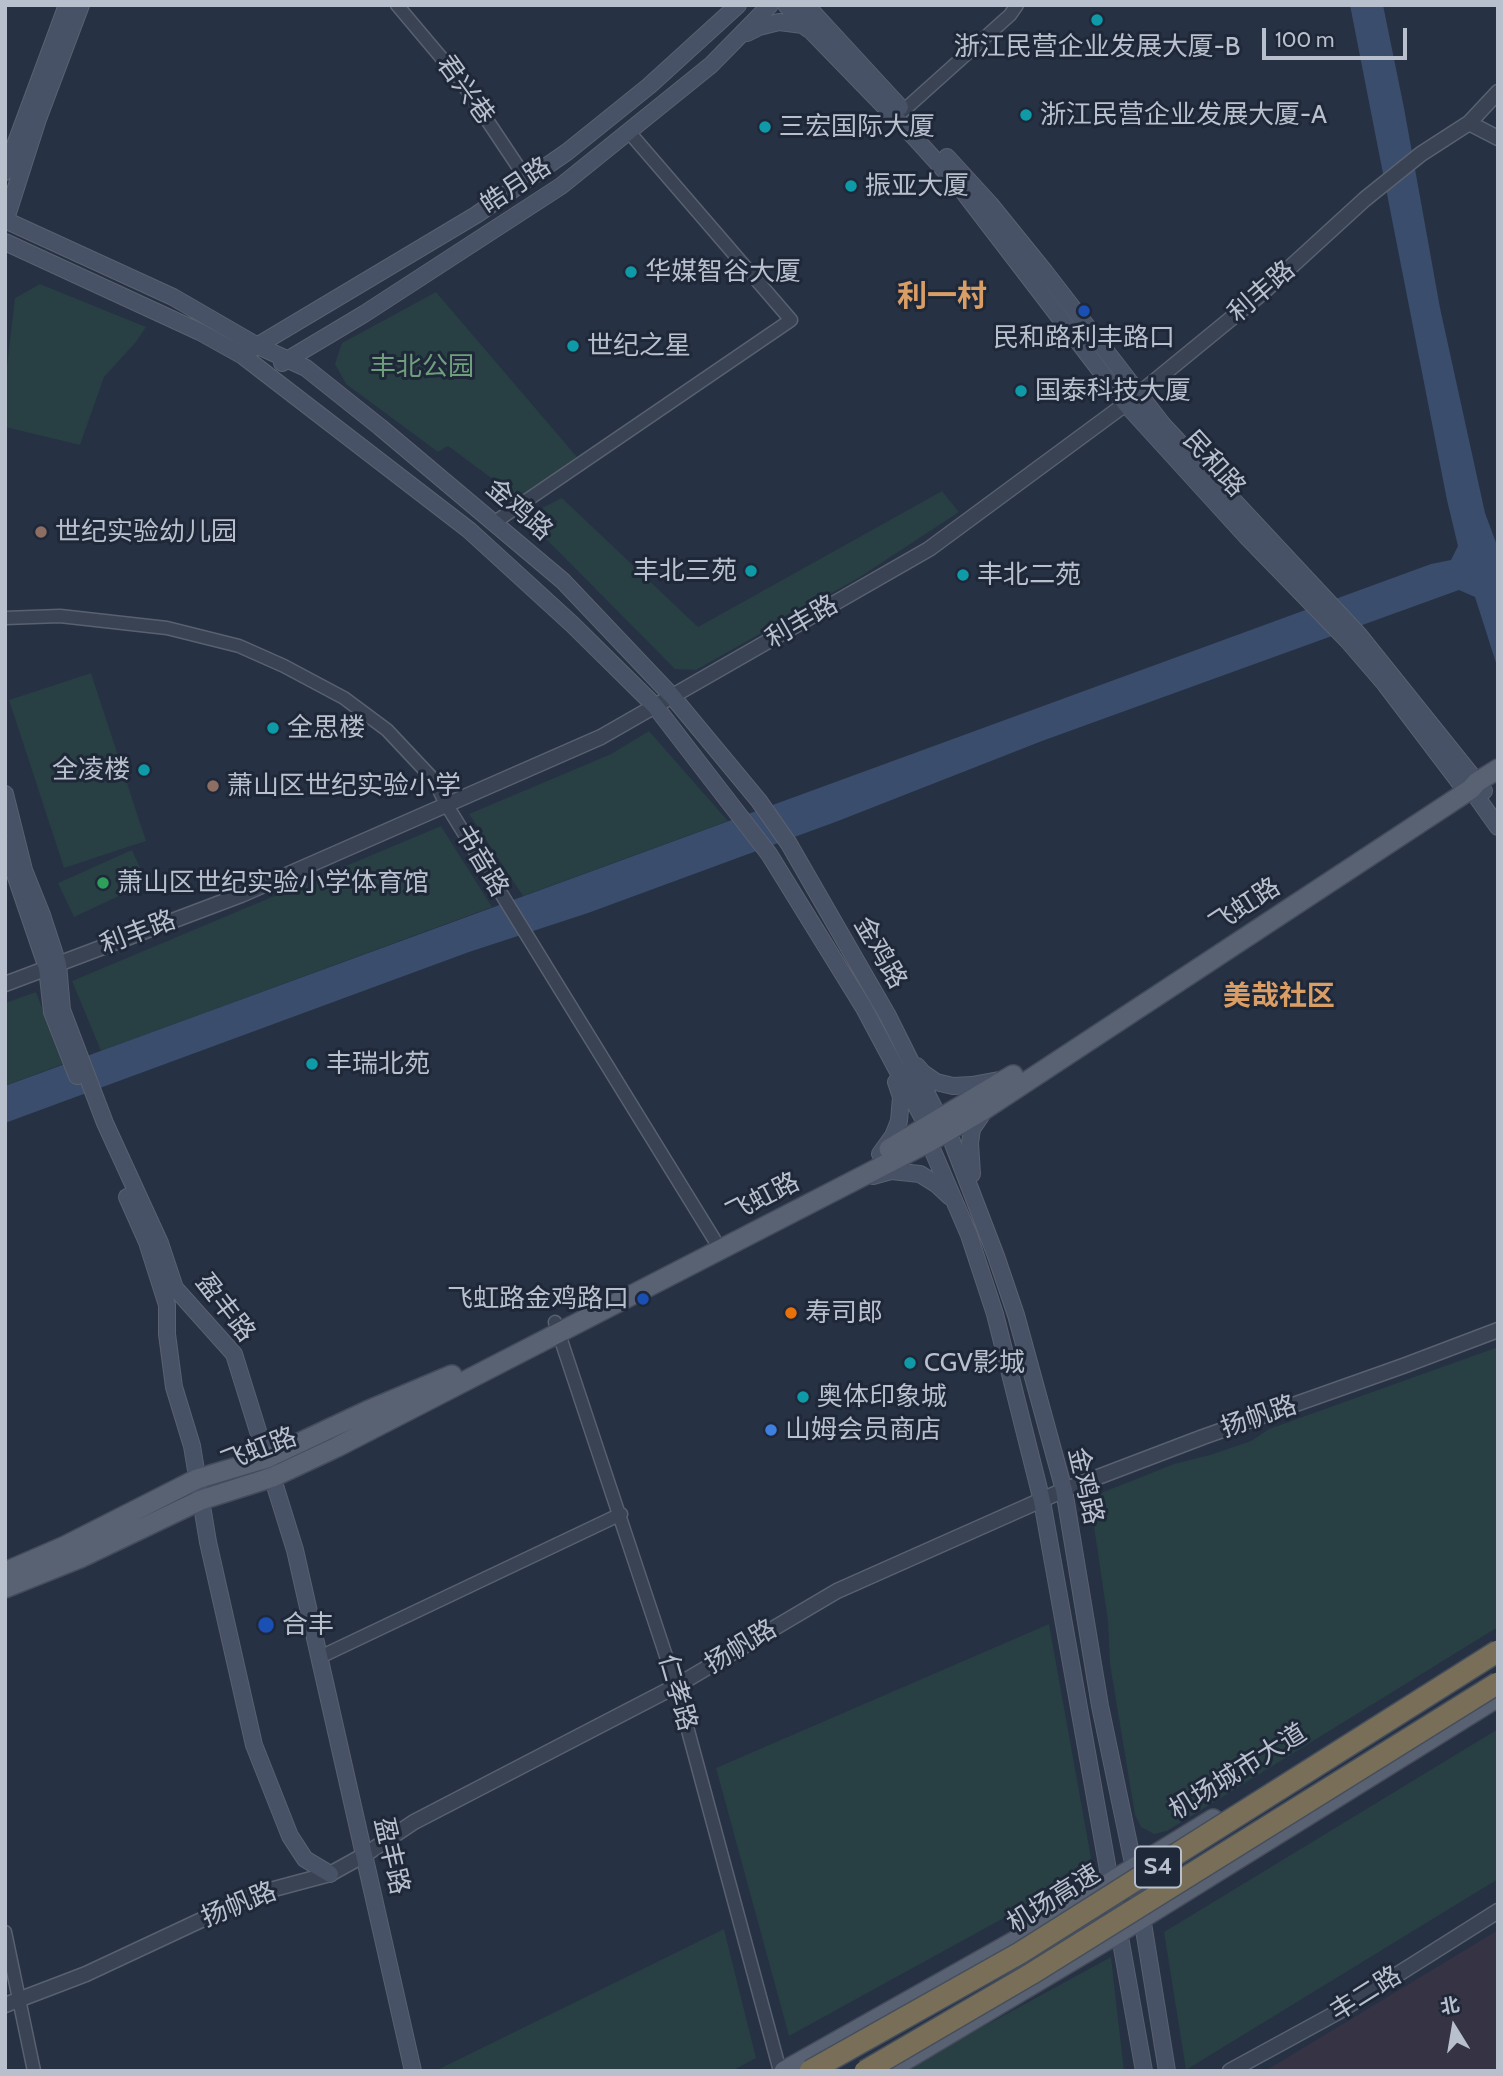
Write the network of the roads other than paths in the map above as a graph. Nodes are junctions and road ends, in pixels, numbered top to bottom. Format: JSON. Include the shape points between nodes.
{"nodes":[{"id":1,"x":67,"y":5,"type":"edge"},
{"id":2,"x":81,"y":5,"type":"edge"},
{"id":3,"x":397,"y":5,"type":"edge"},
{"id":4,"x":738,"y":5,"type":"edge"},
{"id":5,"x":770,"y":5,"type":"edge"},
{"id":6,"x":786,"y":5,"type":"edge"},
{"id":7,"x":806,"y":5,"type":"edge"},
{"id":8,"x":815,"y":5,"type":"edge"},
{"id":9,"x":1017,"y":5,"type":"edge"},
{"id":10,"x":722,"y":13,"type":"edge"},
{"id":11,"x":834,"y":35,"type":"junction"},
{"id":12,"x":817,"y":36,"type":"junction"},
{"id":13,"x":738,"y":37,"type":"junction"},
{"id":14,"x":1498,"y":92,"type":"edge"},
{"id":15,"x":903,"y":111,"type":"junction"},
{"id":16,"x":1469,"y":123,"type":"junction"},
{"id":17,"x":629,"y":132,"type":"junction"},
{"id":18,"x":1498,"y":138,"type":"edge"},
{"id":19,"x":5,"y":172,"type":"edge"},
{"id":20,"x":527,"y":180,"type":"junction"},
{"id":21,"x":5,"y":221,"type":"edge"},
{"id":22,"x":5,"y":242,"type":"edge"},
{"id":23,"x":256,"y":345,"type":"junction"},
{"id":24,"x":243,"y":356,"type":"junction"},
{"id":25,"x":286,"y":360,"type":"junction"},
{"id":26,"x":266,"y":375,"type":"junction"},
{"id":27,"x":1132,"y":398,"type":"junction"},
{"id":28,"x":495,"y":522,"type":"junction"},
{"id":29,"x":5,"y":618,"type":"edge"},
{"id":30,"x":672,"y":696,"type":"junction"},
{"id":31,"x":655,"y":706,"type":"junction"},
{"id":32,"x":1498,"y":757,"type":"edge"},
{"id":33,"x":1498,"y":769,"type":"edge"},
{"id":34,"x":1470,"y":783,"type":"junction"},
{"id":35,"x":5,"y":794,"type":"edge"},
{"id":36,"x":446,"y":804,"type":"junction"},
{"id":37,"x":1498,"y":809,"type":"edge"},
{"id":38,"x":1498,"y":827,"type":"edge"},
{"id":39,"x":5,"y":845,"type":"edge"},
{"id":40,"x":52,"y":966,"type":"junction"},
{"id":41,"x":5,"y":984,"type":"edge"},
{"id":42,"x":886,"y":1049,"type":"junction"},
{"id":43,"x":907,"y":1055,"type":"junction"},
{"id":44,"x":1009,"y":1078,"type":"junction"},
{"id":45,"x":985,"y":1109,"type":"junction"},
{"id":46,"x":936,"y":1130,"type":"junction"},
{"id":47,"x":880,"y":1154,"type":"junction"},
{"id":48,"x":850,"y":1182,"type":"junction"},
{"id":49,"x":975,"y":1201,"type":"junction"},
{"id":50,"x":955,"y":1202,"type":"junction"},
{"id":51,"x":714,"y":1239,"type":"junction"},
{"id":52,"x":557,"y":1328,"type":"junction"},
{"id":53,"x":1498,"y":1330,"type":"edge"},
{"id":54,"x":270,"y":1468,"type":"junction"},
{"id":55,"x":197,"y":1479,"type":"junction"},
{"id":56,"x":1064,"y":1490,"type":"junction"},
{"id":57,"x":201,"y":1500,"type":"junction"},
{"id":58,"x":1042,"y":1501,"type":"junction"},
{"id":59,"x":621,"y":1514,"type":"junction"},
{"id":60,"x":5,"y":1573,"type":"edge"},
{"id":61,"x":5,"y":1588,"type":"edge"},
{"id":62,"x":1498,"y":1639,"type":"edge"},
{"id":63,"x":1498,"y":1651,"type":"edge"},
{"id":64,"x":320,"y":1657,"type":"junction"},
{"id":65,"x":1498,"y":1683,"type":"edge"},
{"id":66,"x":676,"y":1686,"type":"junction"},
{"id":67,"x":1498,"y":1697,"type":"edge"},
{"id":68,"x":366,"y":1854,"type":"junction"},
{"id":69,"x":1134,"y":1868,"type":"junction"},
{"id":70,"x":330,"y":1874,"type":"junction"},
{"id":71,"x":1111,"y":1882,"type":"junction"},
{"id":72,"x":1498,"y":1911,"type":"edge"},
{"id":73,"x":1142,"y":1918,"type":"junction"},
{"id":74,"x":5,"y":1932,"type":"edge"},
{"id":75,"x":1120,"y":1933,"type":"junction"},
{"id":76,"x":20,"y":1999,"type":"junction"},
{"id":77,"x":5,"y":2005,"type":"edge"},
{"id":78,"x":34,"y":2071,"type":"edge"},
{"id":79,"x":413,"y":2071,"type":"edge"},
{"id":80,"x":782,"y":2071,"type":"edge"},
{"id":81,"x":810,"y":2071,"type":"edge"},
{"id":82,"x":866,"y":2071,"type":"edge"},
{"id":83,"x":887,"y":2071,"type":"edge"},
{"id":84,"x":1144,"y":2071,"type":"edge"},
{"id":85,"x":1167,"y":2071,"type":"edge"},
{"id":86,"x":1230,"y":2071,"type":"edge"}],
"edges":[{"from":1,"to":19,"type":"main road"},
{"from":2,"to":21,"type":"main road"},
{"from":3,"to":20,"type":"street","name":"君兴巷","via":[[461,81]]},
{"from":4,"to":10,"type":"main road","name":"皓月路"},
{"from":5,"to":13,"type":"main road","name":"皓月路"},
{"from":6,"to":12,"type":"main road","name":"民和路"},
{"from":7,"to":11,"type":"main road","name":"民和路"},
{"from":8,"to":11,"type":"main road"},
{"from":9,"to":15,"type":"street"},
{"from":10,"to":20,"type":"main road","name":"皓月路","via":[[649,86]]},
{"from":11,"to":15,"type":"main road","name":"民和路"},
{"from":12,"to":13,"type":"main road","via":[[803,25],[779,22]]},
{"from":12,"to":27,"type":"main road","name":"民和路","via":[[962,190]]},
{"from":13,"to":17,"type":"main road","name":"皓月路"},
{"from":14,"to":16,"type":"street","name":"利丰路"},
{"from":15,"to":27,"type":"main road","name":"民和路","via":[[990,204]]},
{"from":16,"to":18,"type":"street"},
{"from":16,"to":27,"type":"street","name":"利丰路","via":[[1365,199],[1261,294]]},
{"from":17,"to":25,"type":"main road","name":"皓月路","via":[[554,191]]},
{"from":17,"to":28,"type":"street","via":[[791,320]]},
{"from":20,"to":23,"type":"main road","name":"皓月路"},
{"from":21,"to":23,"type":"main road","name":"金鸡路","via":[[173,297]]},
{"from":22,"to":24,"type":"main road","name":"金鸡路"},
{"from":23,"to":24,"type":"main road","name":"皓月路"},
{"from":23,"to":25,"type":"main road","name":"金鸡路"},
{"from":24,"to":26,"type":"main road","name":"金鸡路"},
{"from":25,"to":26,"type":"main road","name":"皓月路"},
{"from":25,"to":28,"type":"main road","name":"金鸡路","via":[[306,368]]},
{"from":26,"to":31,"type":"main road","name":"金鸡路","via":[[469,530]]},
{"from":27,"to":30,"type":"street","name":"利丰路","via":[[929,549]]},
{"from":27,"to":34,"type":"main road","name":"民和路","via":[[1247,537],[1348,640]]},
{"from":27,"to":34,"type":"main road","name":"民和路","via":[[1163,425],[1359,635]]},
{"from":28,"to":30,"type":"main road","name":"金鸡路","via":[[564,581]]},
{"from":29,"to":36,"type":"street","name":"书音路","via":[[60,616],[167,628],[250,651],[344,698],[387,730],[434,780]]},
{"from":30,"to":31,"type":"street","name":"利丰路"},
{"from":30,"to":43,"type":"main road","name":"金鸡路","via":[[789,844]]},
{"from":31,"to":36,"type":"street","name":"利丰路","via":[[601,737]]},
{"from":31,"to":42,"type":"main road","name":"金鸡路","via":[[769,854]]},
{"from":32,"to":34,"type":"main road","name":"飞虹路"},
{"from":33,"to":34,"type":"main road","name":"飞虹路"},
{"from":34,"to":37,"type":"main road","name":"民和路"},
{"from":34,"to":38,"type":"main road","name":"民和路"},
{"from":34,"to":44,"type":"main road","name":"飞虹路"},
{"from":34,"to":45,"type":"main road","name":"飞虹路"},
{"from":35,"to":40,"type":"main road","name":"盈丰路","via":[[24,870],[43,915]]},
{"from":36,"to":40,"type":"street","name":"利丰路","via":[[241,895]]},
{"from":36,"to":51,"type":"street","name":"书音路"},
{"from":39,"to":40,"type":"main road","name":"盈丰路"},
{"from":40,"to":41,"type":"street","name":"利丰路"},
{"from":40,"to":54,"type":"main road","name":"盈丰路","via":[[62,1010],[105,1123],[160,1243],[175,1288],[234,1354]]},
{"from":40,"to":55,"type":"main road","name":"盈丰路","via":[[52,1012],[147,1242],[167,1305],[174,1387]]},
{"from":42,"to":46,"type":"main road","name":"金鸡路"},
{"from":42,"to":47,"type":"main road","via":[[901,1107],[893,1136]]},
{"from":43,"to":44,"type":"main road","via":[[936,1082],[953,1086]]},
{"from":43,"to":46,"type":"main road","name":"金鸡路"},
{"from":44,"to":46,"type":"main road","name":"飞虹路"},
{"from":45,"to":46,"type":"main road","name":"飞虹路"},
{"from":45,"to":49,"type":"main road","via":[[972,1129],[970,1143]]},
{"from":46,"to":47,"type":"main road","name":"飞虹路"},
{"from":46,"to":48,"type":"main road","name":"飞虹路"},
{"from":46,"to":49,"type":"main road","name":"金鸡路"},
{"from":46,"to":50,"type":"main road","name":"金鸡路"},
{"from":47,"to":51,"type":"main road","name":"飞虹路"},
{"from":48,"to":50,"type":"main road","via":[[905,1171],[920,1174]]},
{"from":48,"to":52,"type":"main road","name":"飞虹路"},
{"from":49,"to":56,"type":"main road","name":"金鸡路","via":[[1016,1315]]},
{"from":50,"to":58,"type":"main road","name":"金鸡路","via":[[995,1314]]},
{"from":51,"to":52,"type":"main road","name":"飞虹路"},
{"from":52,"to":54,"type":"main road","name":"飞虹路"},
{"from":52,"to":59,"type":"street","name":"仁孝路"},
{"from":53,"to":56,"type":"street","name":"扬帆路"},
{"from":54,"to":55,"type":"main road","name":"飞虹路"},
{"from":54,"to":57,"type":"main road","name":"飞虹路"},
{"from":54,"to":64,"type":"main road","name":"盈丰路"},
{"from":55,"to":57,"type":"main road","name":"盈丰路"},
{"from":55,"to":60,"type":"main road","name":"飞虹路"},
{"from":56,"to":58,"type":"street","name":"扬帆路"},
{"from":56,"to":69,"type":"main road","name":"金鸡路","via":[[1100,1706]]},
{"from":57,"to":61,"type":"main road","name":"飞虹路"},
{"from":57,"to":70,"type":"main road","name":"盈丰路","via":[[254,1745],[290,1836],[305,1860]]},
{"from":58,"to":66,"type":"street","name":"扬帆路","via":[[838,1591]]},
{"from":58,"to":71,"type":"main road","name":"金鸡路"},
{"from":59,"to":64,"type":"street"},
{"from":59,"to":66,"type":"street","name":"仁孝路"},
{"from":62,"to":69,"type":"main road","name":"机场城市大道"},
{"from":63,"to":81,"type":"highway","name":"机场高速","number":"S4","bridge":true,"via":[[1020,1952]]},
{"from":64,"to":68,"type":"main road","name":"盈丰路"},
{"from":65,"to":82,"type":"highway","name":"机场高速","number":"S4","bridge":true,"via":[[1031,1974]]},
{"from":66,"to":68,"type":"street","name":"扬帆路","via":[[414,1822]]},
{"from":66,"to":80,"type":"street","name":"仁孝路"},
{"from":67,"to":73,"type":"main road"},
{"from":68,"to":70,"type":"street","name":"扬帆路"},
{"from":68,"to":79,"type":"main road","name":"盈丰路"},
{"from":69,"to":71,"type":"main road","name":"机场城市大道"},
{"from":69,"to":73,"type":"main road","name":"金鸡路"},
{"from":70,"to":76,"type":"street","name":"扬帆路","via":[[258,1892],[86,1974]]},
{"from":71,"to":75,"type":"main road","name":"金鸡路"},
{"from":71,"to":80,"type":"main road","name":"机场城市大道"},
{"from":72,"to":86,"type":"street","name":"丰二路","via":[[1338,2012]]},
{"from":73,"to":75,"type":"main road"},
{"from":73,"to":85,"type":"main road","name":"金鸡路"},
{"from":74,"to":76,"type":"street"},
{"from":75,"to":83,"type":"main road"},
{"from":75,"to":84,"type":"main road","name":"金鸡路"},
{"from":76,"to":77,"type":"street","name":"扬帆路"},
{"from":76,"to":78,"type":"street"}]}
